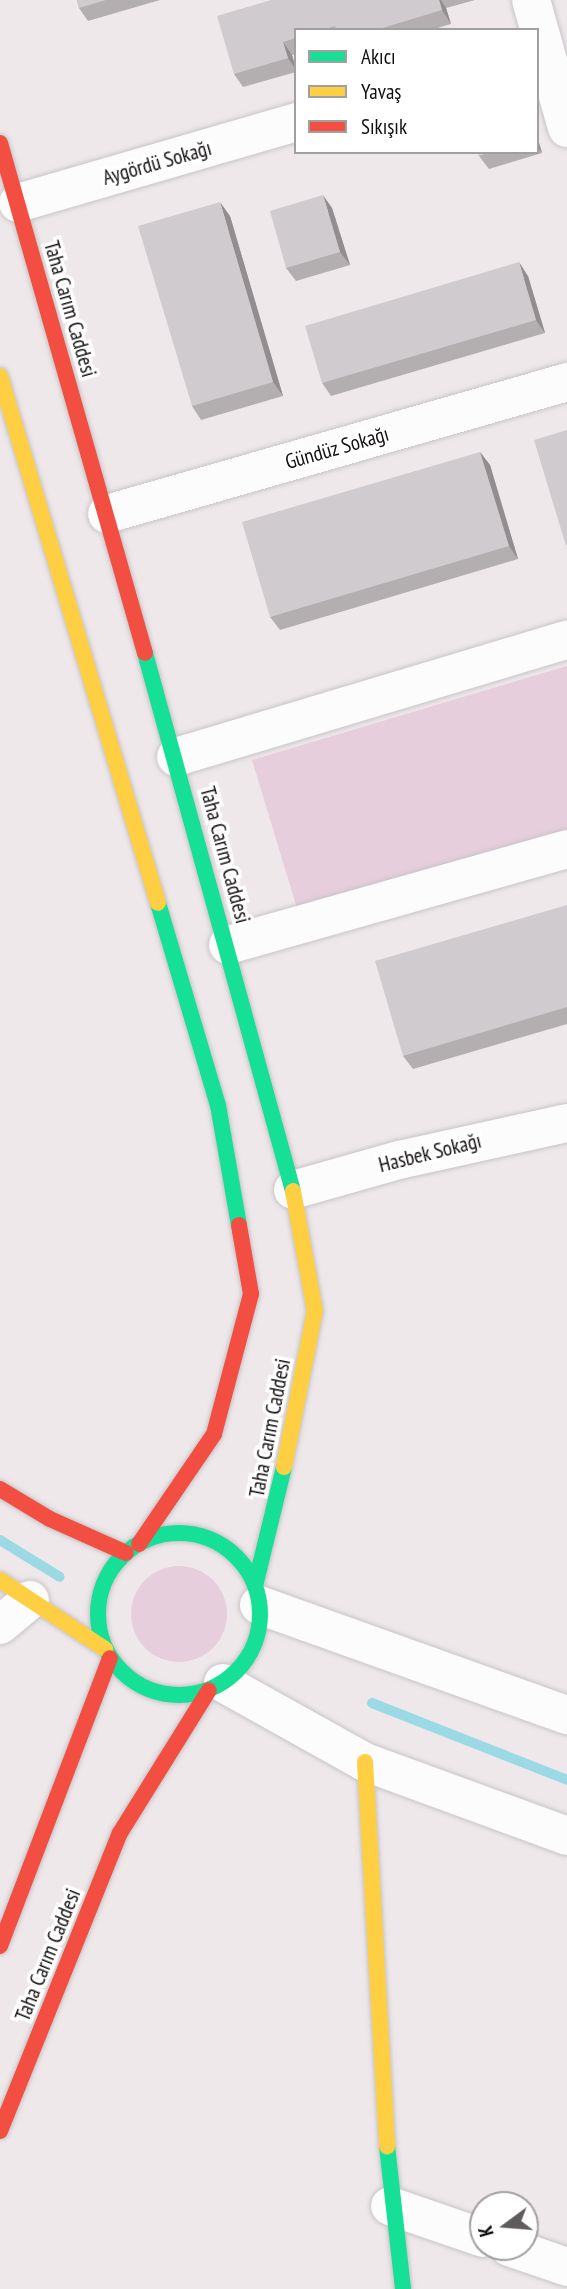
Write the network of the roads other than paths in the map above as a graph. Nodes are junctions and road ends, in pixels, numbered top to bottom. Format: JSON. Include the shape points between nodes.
{"nodes":[{"id":1,"x":531,"y":0,"type":"edge"},
{"id":2,"x":550,"y":48,"type":"edge"},
{"id":3,"x":294,"y":123,"type":"edge"},
{"id":4,"x":567,"y":128,"type":"edge"},
{"id":5,"x":0,"y":143,"type":"edge"},
{"id":6,"x":18,"y":203,"type":"junction"},
{"id":7,"x":0,"y":376,"type":"edge"},
{"id":8,"x":567,"y":382,"type":"edge"},
{"id":9,"x":107,"y":514,"type":"junction"},
{"id":10,"x":567,"y":640,"type":"edge"},
{"id":11,"x":176,"y":757,"type":"junction"},
{"id":12,"x":567,"y":849,"type":"edge"},
{"id":13,"x":228,"y":945,"type":"junction"},
{"id":14,"x":567,"y":1122,"type":"edge"},
{"id":15,"x":293,"y":1190,"type":"junction"},
{"id":16,"x":0,"y":1489,"type":"edge"},
{"id":17,"x":132,"y":1548,"type":"junction"},
{"id":18,"x":15,"y":1590,"type":"edge"},
{"id":19,"x":257,"y":1595,"type":"junction"},
{"id":20,"x":0,"y":1625,"type":"edge"},
{"id":21,"x":108,"y":1653,"type":"junction"},
{"id":22,"x":216,"y":1687,"type":"junction"},
{"id":23,"x":567,"y":1715,"type":"edge"},
{"id":24,"x":365,"y":1762,"type":"junction"},
{"id":25,"x":567,"y":1836,"type":"edge"},
{"id":26,"x":0,"y":1946,"type":"edge"},
{"id":27,"x":0,"y":2132,"type":"edge"},
{"id":28,"x":390,"y":2206,"type":"junction"},
{"id":29,"x":469,"y":2233,"type":"edge"},
{"id":30,"x":539,"y":2257,"type":"edge"},
{"id":31,"x":567,"y":2267,"type":"edge"},
{"id":32,"x":403,"y":2289,"type":"edge"}],
"edges":[{"from":1,"to":2,"type":"street"},
{"from":2,"to":4,"type":"street"},
{"from":3,"to":6,"type":"street","name":"Aygördü Sokağı"},
{"from":5,"to":6,"type":"main road","name":"Taha Carım Caddesi"},
{"from":6,"to":9,"type":"main road","name":"Taha Carım Caddesi"},
{"from":7,"to":17,"type":"main road","via":[[218,1105],[251,1294],[214,1434]]},
{"from":8,"to":9,"type":"street","name":"Gündüz Sokağı"},
{"from":9,"to":11,"type":"main road","name":"Taha Carım Caddesi"},
{"from":10,"to":11,"type":"street"},
{"from":11,"to":13,"type":"main road","name":"Taha Carım Caddesi"},
{"from":12,"to":13,"type":"street"},
{"from":13,"to":15,"type":"main road","name":"Taha Carım Caddesi"},
{"from":14,"to":15,"type":"street","name":"Hasbek Sokağı","via":[[399,1160]]},
{"from":15,"to":19,"type":"main road","name":"Taha Carım Caddesi","via":[[315,1311]]},
{"from":16,"to":17,"type":"main road","via":[[50,1518]]},
{"from":17,"to":19,"type":"main road","via":[[165,1534],[193,1534],[219,1544],[240,1561]]},
{"from":17,"to":21,"type":"main road","via":[[105,1580],[99,1598],[98,1624]]},
{"from":18,"to":20,"type":"street"},
{"from":18,"to":21,"type":"main road"},
{"from":19,"to":22,"type":"main road","via":[[253,1648]]},
{"from":19,"to":23,"type":"street"},
{"from":21,"to":22,"type":"main road","via":[[129,1679],[154,1692],[181,1696]]},
{"from":21,"to":26,"type":"main road"},
{"from":22,"to":24,"type":"street"},
{"from":22,"to":27,"type":"main road","name":"Taha Carım Caddesi","via":[[120,1833]]},
{"from":24,"to":25,"type":"street"},
{"from":24,"to":28,"type":"main road"},
{"from":28,"to":29,"type":"street"},
{"from":28,"to":32,"type":"main road"},
{"from":30,"to":31,"type":"street"}]}
